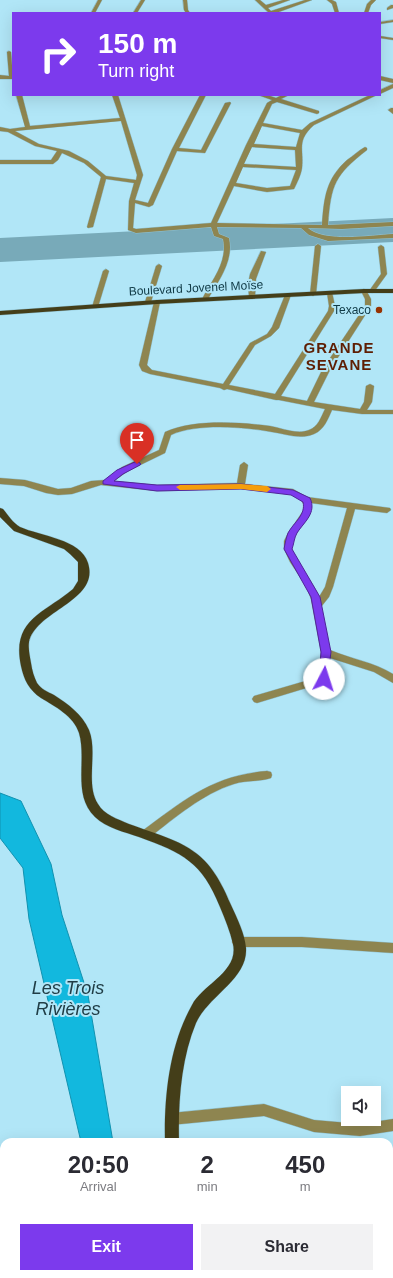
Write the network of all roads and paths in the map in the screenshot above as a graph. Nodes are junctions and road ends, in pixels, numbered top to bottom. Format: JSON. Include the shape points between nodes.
{"nodes":[{"id":1,"x":100,"y":0,"type":"edge"},
{"id":2,"x":143,"y":0,"type":"edge"},
{"id":3,"x":185,"y":0,"type":"edge"},
{"id":4,"x":257,"y":0,"type":"edge"},
{"id":5,"x":288,"y":0,"type":"edge"},
{"id":6,"x":310,"y":0,"type":"edge"},
{"id":7,"x":329,"y":0,"type":"edge"},
{"id":8,"x":374,"y":0,"type":"edge"},
{"id":9,"x":265,"y":7,"type":"junction"},
{"id":10,"x":94,"y":12,"type":"edge"},
{"id":11,"x":136,"y":12,"type":"edge"},
{"id":12,"x":187,"y":12,"type":"edge"},
{"id":13,"x":270,"y":12,"type":"edge"},
{"id":14,"x":274,"y":12,"type":"edge"},
{"id":15,"x":337,"y":12,"type":"edge"},
{"id":16,"x":366,"y":12,"type":"edge"},
{"id":17,"x":393,"y":21,"type":"edge"},
{"id":18,"x":381,"y":23,"type":"edge"},
{"id":19,"x":381,"y":37,"type":"edge"},
{"id":20,"x":393,"y":39,"type":"edge"},
{"id":21,"x":9,"y":53,"type":"edge"},
{"id":22,"x":12,"y":72,"type":"edge"},
{"id":23,"x":0,"y":77,"type":"edge"},
{"id":24,"x":381,"y":78,"type":"edge"},
{"id":25,"x":12,"y":79,"type":"edge"},
{"id":26,"x":393,"y":81,"type":"edge"},
{"id":27,"x":393,"y":86,"type":"edge"},
{"id":28,"x":381,"y":92,"type":"edge"},
{"id":29,"x":19,"y":96,"type":"edge"},
{"id":30,"x":115,"y":96,"type":"edge"},
{"id":31,"x":202,"y":96,"type":"edge"},
{"id":32,"x":264,"y":96,"type":"edge"},
{"id":33,"x":284,"y":96,"type":"edge"},
{"id":34,"x":372,"y":96,"type":"edge"},
{"id":35,"x":276,"y":101,"type":"junction"},
{"id":36,"x":228,"y":103,"type":"dead end"},
{"id":37,"x":317,"y":112,"type":"dead end"},
{"id":38,"x":123,"y":119,"type":"junction"},
{"id":39,"x":260,"y":124,"type":"junction"},
{"id":40,"x":28,"y":128,"type":"junction"},
{"id":41,"x":0,"y":129,"type":"edge"},
{"id":42,"x":9,"y":130,"type":"junction"},
{"id":43,"x":303,"y":132,"type":"junction"},
{"id":44,"x":249,"y":145,"type":"junction"},
{"id":45,"x":175,"y":149,"type":"junction"},
{"id":46,"x":298,"y":149,"type":"junction"},
{"id":47,"x":365,"y":149,"type":"dead end"},
{"id":48,"x":60,"y":151,"type":"junction"},
{"id":49,"x":0,"y":162,"type":"edge"},
{"id":50,"x":241,"y":165,"type":"junction"},
{"id":51,"x":299,"y":169,"type":"junction"},
{"id":52,"x":104,"y":177,"type":"junction"},
{"id":53,"x":137,"y":182,"type":"junction"},
{"id":54,"x":232,"y":184,"type":"junction"},
{"id":55,"x":132,"y":201,"type":"junction"},
{"id":56,"x":393,"y":224,"type":"edge"},
{"id":57,"x":213,"y":225,"type":"junction"},
{"id":58,"x":302,"y":226,"type":"junction"},
{"id":59,"x":325,"y":226,"type":"junction"},
{"id":60,"x":90,"y":228,"type":"dead end"},
{"id":61,"x":393,"y":236,"type":"edge"},
{"id":62,"x":318,"y":246,"type":"dead end"},
{"id":63,"x":381,"y":247,"type":"dead end"},
{"id":64,"x":263,"y":252,"type":"dead end"},
{"id":65,"x":159,"y":266,"type":"dead end"},
{"id":66,"x":106,"y":271,"type":"dead end"},
{"id":67,"x":368,"y":291,"type":"junction"},
{"id":68,"x":393,"y":291,"type":"edge"},
{"id":69,"x":330,"y":293,"type":"junction"},
{"id":70,"x":313,"y":294,"type":"junction"},
{"id":71,"x":288,"y":295,"type":"junction"},
{"id":72,"x":252,"y":297,"type":"junction"},
{"id":73,"x":205,"y":299,"type":"junction"},
{"id":74,"x":148,"y":302,"type":"junction"},
{"id":75,"x":157,"y":302,"type":"junction"},
{"id":76,"x":95,"y":306,"type":"junction"},
{"id":77,"x":0,"y":313,"type":"edge"},
{"id":78,"x":370,"y":386,"type":"dead end"},
{"id":79,"x":224,"y":388,"type":"junction"},
{"id":80,"x":276,"y":398,"type":"junction"},
{"id":81,"x":309,"y":404,"type":"junction"},
{"id":82,"x":330,"y":407,"type":"junction"},
{"id":83,"x":362,"y":412,"type":"junction"},
{"id":84,"x":393,"y":412,"type":"edge"},
{"id":85,"x":244,"y":465,"type":"dead end"},
{"id":86,"x":0,"y":481,"type":"edge"},
{"id":87,"x":106,"y":483,"type":"junction"},
{"id":88,"x":241,"y":486,"type":"junction"},
{"id":89,"x":307,"y":500,"type":"junction"},
{"id":90,"x":352,"y":506,"type":"junction"},
{"id":91,"x":387,"y":510,"type":"dead end"},
{"id":92,"x":0,"y":511,"type":"edge"},
{"id":93,"x":317,"y":606,"type":"junction"},
{"id":94,"x":326,"y":652,"type":"junction"},
{"id":95,"x":393,"y":680,"type":"edge"},
{"id":96,"x":257,"y":699,"type":"dead end"},
{"id":97,"x":267,"y":775,"type":"dead end"},
{"id":98,"x":146,"y":834,"type":"junction"},
{"id":99,"x":238,"y":942,"type":"junction"},
{"id":100,"x":393,"y":948,"type":"edge"},
{"id":101,"x":171,"y":1119,"type":"junction"},
{"id":102,"x":393,"y":1125,"type":"edge"},
{"id":103,"x":172,"y":1138,"type":"edge"}],
"edges":[{"from":1,"to":10,"type":"street"},
{"from":2,"to":11,"type":"street"},
{"from":3,"to":12,"type":"street"},
{"from":4,"to":9,"type":"street"},
{"from":5,"to":9,"type":"street"},
{"from":6,"to":14,"type":"street"},
{"from":7,"to":15,"type":"street","via":[[334,3]]},
{"from":8,"to":16,"type":"street","via":[[369,4]]},
{"from":9,"to":13,"type":"street"},
{"from":17,"to":18,"type":"street"},
{"from":19,"to":20,"type":"street"},
{"from":21,"to":22,"type":"street"},
{"from":23,"to":25,"type":"street"},
{"from":24,"to":26,"type":"street"},
{"from":27,"to":28,"type":"street"},
{"from":29,"to":40,"type":"street"},
{"from":30,"to":38,"type":"street"},
{"from":31,"to":45,"type":"street"},
{"from":32,"to":35,"type":"street"},
{"from":33,"to":35,"type":"street"},
{"from":34,"to":43,"type":"street","via":[[312,124]]},
{"from":35,"to":37,"type":"street"},
{"from":35,"to":39,"type":"street","via":[[270,103]]},
{"from":36,"to":45,"type":"street","via":[[203,152]]},
{"from":38,"to":40,"type":"street"},
{"from":38,"to":53,"type":"street","via":[[140,175]]},
{"from":39,"to":43,"type":"street"},
{"from":39,"to":44,"type":"street"},
{"from":40,"to":42,"type":"street"},
{"from":41,"to":42,"type":"street"},
{"from":42,"to":48,"type":"street","via":[[37,145]]},
{"from":43,"to":46,"type":"street"},
{"from":44,"to":46,"type":"street"},
{"from":44,"to":50,"type":"street"},
{"from":45,"to":55,"type":"street","via":[[151,204],[149,206]]},
{"from":46,"to":51,"type":"street"},
{"from":47,"to":59,"type":"street","via":[[345,164],[331,182],[327,196]]},
{"from":48,"to":49,"type":"street","via":[[52,162]]},
{"from":48,"to":52,"type":"street","via":[[86,162]]},
{"from":50,"to":51,"type":"street"},
{"from":50,"to":54,"type":"street"},
{"from":51,"to":54,"type":"street","via":[[292,188],[267,190]]},
{"from":52,"to":53,"type":"street"},
{"from":52,"to":60,"type":"street"},
{"from":53,"to":55,"type":"street"},
{"from":54,"to":57,"type":"street"},
{"from":55,"to":57,"type":"street","via":[[132,231]]},
{"from":56,"to":59,"type":"street"},
{"from":57,"to":58,"type":"street"},
{"from":57,"to":73,"type":"street","via":[[216,235],[226,238],[228,253]]},
{"from":58,"to":59,"type":"street"},
{"from":58,"to":61,"type":"street","via":[[310,234],[328,239]]},
{"from":62,"to":70,"type":"street"},
{"from":63,"to":67,"type":"street","via":[[384,274]]},
{"from":64,"to":72,"type":"street","via":[[250,284]]},
{"from":65,"to":74,"type":"street"},
{"from":66,"to":76,"type":"street"},
{"from":67,"to":68,"type":"main road","name":"Boulevard Jovenel Moïse"},
{"from":67,"to":69,"type":"main road","name":"Boulevard Jovenel Moïse"},
{"from":67,"to":81,"type":"street","via":[[368,306],[333,359]]},
{"from":69,"to":70,"type":"main road","name":"Boulevard Jovenel Moïse"},
{"from":69,"to":80,"type":"street","via":[[331,311]]},
{"from":70,"to":71,"type":"main road","name":"Boulevard Jovenel Moïse"},
{"from":71,"to":72,"type":"main road","name":"Boulevard Jovenel Moïse"},
{"from":71,"to":79,"type":"street","via":[[272,332],[252,344]]},
{"from":72,"to":73,"type":"main road","name":"Boulevard Jovenel Moïse"},
{"from":73,"to":75,"type":"main road","name":"Boulevard Jovenel Moïse"},
{"from":74,"to":75,"type":"main road","name":"Boulevard Jovenel Moïse"},
{"from":74,"to":76,"type":"main road","name":"Boulevard Jovenel Moïse"},
{"from":75,"to":79,"type":"street","via":[[143,362],[145,369],[157,375]]},
{"from":76,"to":77,"type":"main road","name":"Boulevard Jovenel Moïse"},
{"from":78,"to":83,"type":"street","via":[[368,402]]},
{"from":79,"to":80,"type":"street"},
{"from":80,"to":81,"type":"street"},
{"from":81,"to":82,"type":"street"},
{"from":82,"to":83,"type":"street"},
{"from":82,"to":87,"type":"street","via":[[318,429],[311,433],[206,426],[177,429],[168,434],[160,453],[120,472]]},
{"from":83,"to":84,"type":"street"},
{"from":85,"to":88,"type":"street"},
{"from":86,"to":87,"type":"street","via":[[25,483],[58,492]]},
{"from":87,"to":88,"type":"street","via":[[157,488]]},
{"from":88,"to":89,"type":"street","via":[[293,492]]},
{"from":89,"to":90,"type":"street"},
{"from":89,"to":93,"type":"street","via":[[307,514],[292,534],[288,549],[307,580]]},
{"from":90,"to":91,"type":"street"},
{"from":90,"to":93,"type":"street","via":[[329,587]]},
{"from":92,"to":98,"type":"main road","via":[[14,527],[60,544],[74,552],[83,562],[85,580],[76,594],[38,619],[29,632],[24,644],[26,667],[35,687],[76,718],[84,731],[88,762],[88,794],[92,806],[108,820]]},
{"from":93,"to":94,"type":"street"},
{"from":94,"to":95,"type":"street","via":[[377,670]]},
{"from":94,"to":96,"type":"street","via":[[324,679]]},
{"from":97,"to":98,"type":"street","via":[[239,777],[216,786]]},
{"from":98,"to":99,"type":"main road","via":[[186,851],[207,867],[225,902]]},
{"from":99,"to":100,"type":"street","via":[[302,942]]},
{"from":99,"to":101,"type":"main road","via":[[239,960],[197,1008],[188,1029],[178,1069]]},
{"from":101,"to":102,"type":"street","via":[[264,1110],[314,1126],[360,1130]]},
{"from":101,"to":103,"type":"main road"}]}
